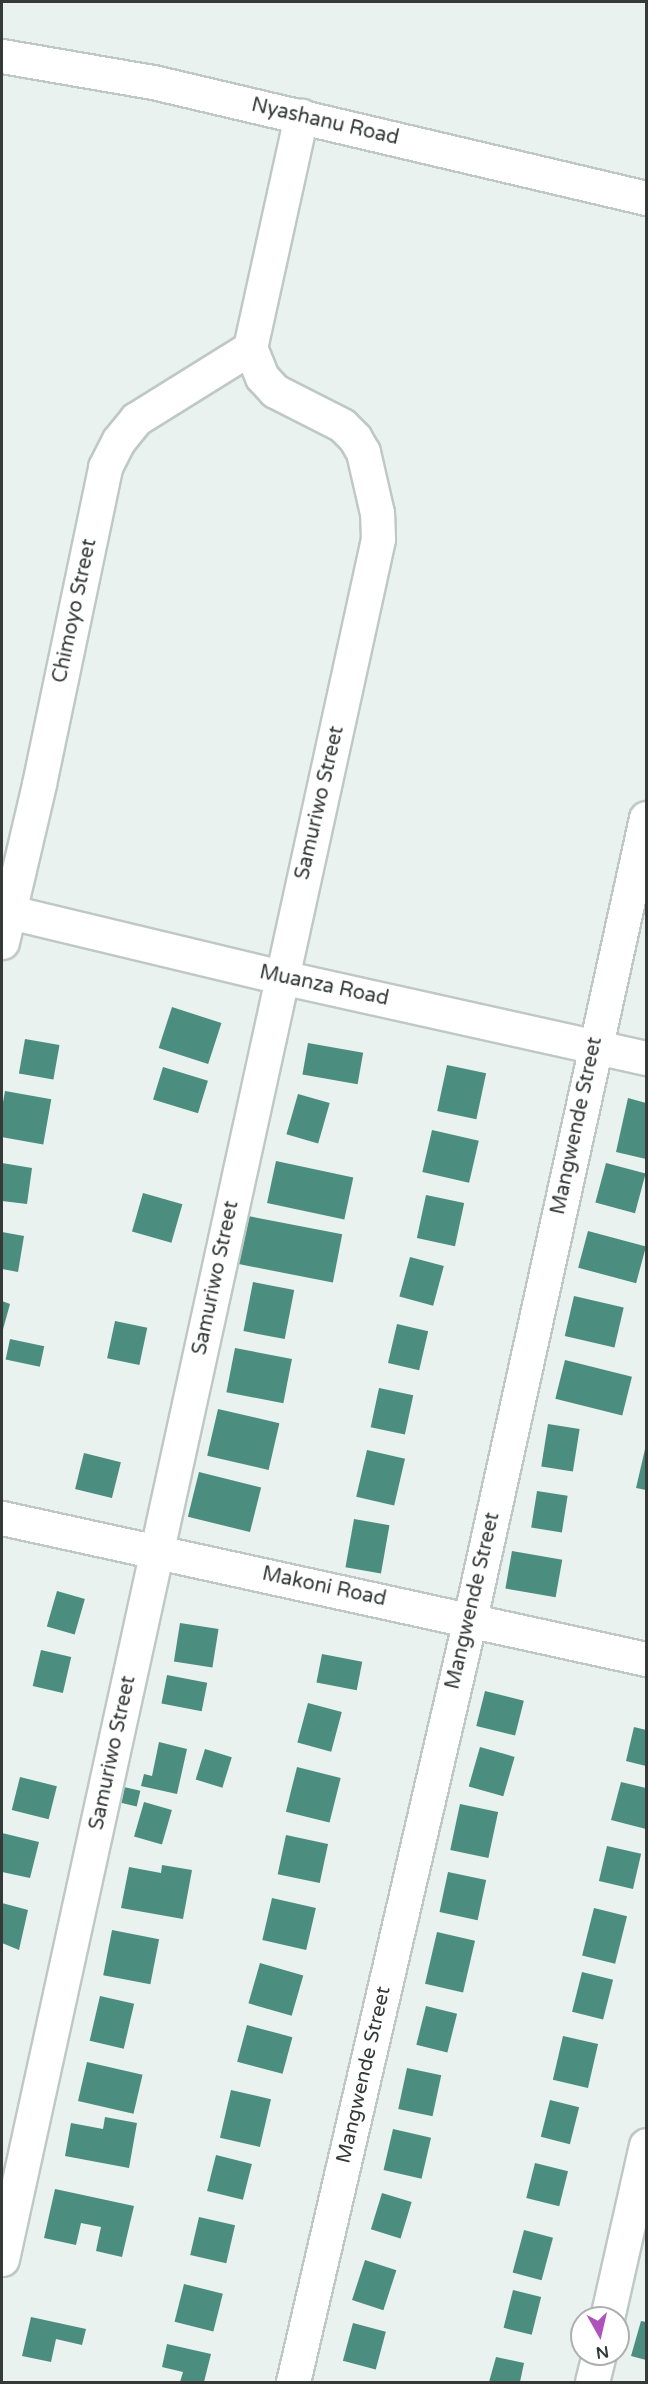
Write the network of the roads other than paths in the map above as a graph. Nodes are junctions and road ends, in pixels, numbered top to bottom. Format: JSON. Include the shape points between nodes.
{"nodes":[{"id":1,"x":2,"y":56,"type":"edge"},
{"id":2,"x":301,"y":116,"type":"junction"},
{"id":3,"x":646,"y":198,"type":"edge"},
{"id":4,"x":250,"y":348,"type":"junction"},
{"id":5,"x":646,"y":818,"type":"edge"},
{"id":6,"x":4,"y":921,"type":"edge"},
{"id":7,"x":280,"y":977,"type":"junction"},
{"id":8,"x":595,"y":1045,"type":"junction"},
{"id":9,"x":646,"y":1058,"type":"edge"},
{"id":10,"x":2,"y":1518,"type":"edge"},
{"id":11,"x":158,"y":1551,"type":"junction"},
{"id":12,"x":470,"y":1619,"type":"junction"},
{"id":13,"x":646,"y":1659,"type":"edge"},
{"id":14,"x":646,"y":2145,"type":"edge"},
{"id":15,"x":2,"y":2259,"type":"edge"},
{"id":16,"x":610,"y":2306,"type":"edge"},
{"id":17,"x":596,"y":2366,"type":"edge"},
{"id":18,"x":293,"y":2382,"type":"edge"},
{"id":19,"x":592,"y":2382,"type":"edge"}],
"edges":[{"from":1,"to":2,"type":"street","name":"Nyashanu Road","via":[[153,82]]},
{"from":2,"to":3,"type":"street","name":"Nyashanu Road"},
{"from":2,"to":4,"type":"street"},
{"from":4,"to":6,"type":"street","name":"Chimoyo Street","via":[[136,419],[119,440],[105,468]]},
{"from":4,"to":7,"type":"street","name":"Samuriwo Street","via":[[262,377],[275,391],[342,425],[355,438],[363,452],[377,513],[375,560]]},
{"from":5,"to":8,"type":"street","name":"Mangwende Street"},
{"from":6,"to":7,"type":"street","name":"Muanza Road"},
{"from":7,"to":8,"type":"street","name":"Muanza Road"},
{"from":7,"to":11,"type":"street","name":"Samuriwo Street"},
{"from":8,"to":9,"type":"street","name":"Muanza Road"},
{"from":8,"to":12,"type":"street","name":"Mangwende Street"},
{"from":10,"to":11,"type":"street","name":"Makoni Road"},
{"from":11,"to":12,"type":"street","name":"Makoni Road"},
{"from":11,"to":15,"type":"street","name":"Samuriwo Street"},
{"from":12,"to":13,"type":"street","name":"Makoni Road"},
{"from":12,"to":18,"type":"street","name":"Mangwende Street"},
{"from":14,"to":16,"type":"street"},
{"from":17,"to":19,"type":"street"}]}
